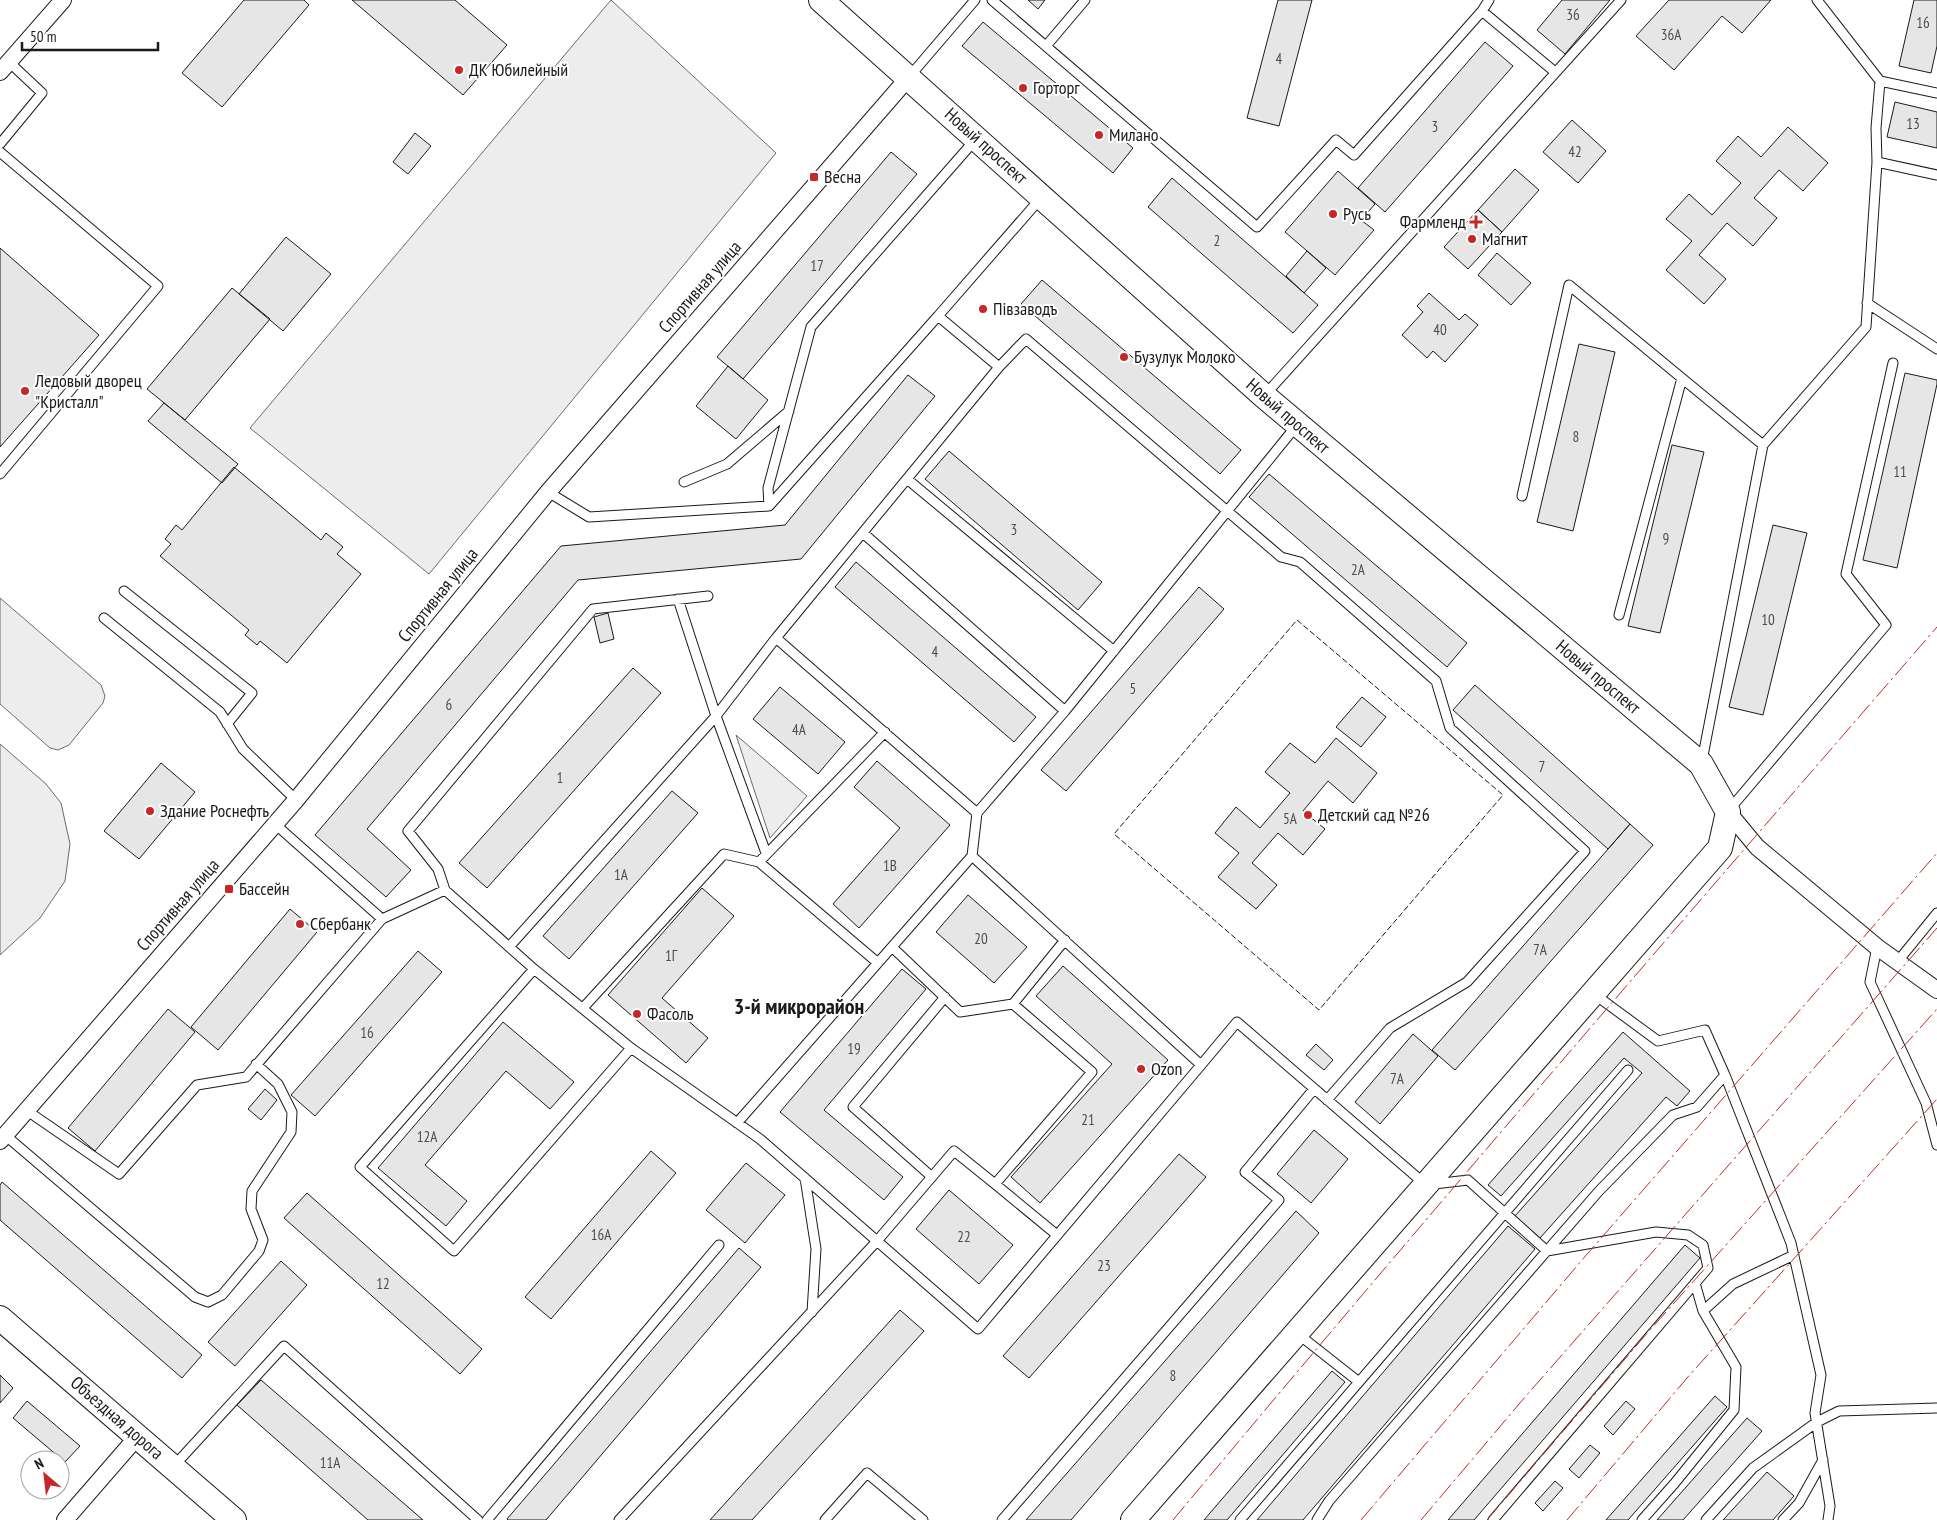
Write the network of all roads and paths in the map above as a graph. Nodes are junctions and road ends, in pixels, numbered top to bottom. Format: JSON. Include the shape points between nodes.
{"nodes":[{"id":1,"x":63,"y":0,"type":"edge"},
{"id":2,"x":821,"y":0,"type":"edge"},
{"id":3,"x":975,"y":0,"type":"edge"},
{"id":4,"x":992,"y":0,"type":"edge"},
{"id":5,"x":1085,"y":0,"type":"edge"},
{"id":6,"x":1489,"y":0,"type":"edge"},
{"id":7,"x":1621,"y":0,"type":"edge"},
{"id":8,"x":1817,"y":0,"type":"edge"},
{"id":9,"x":1482,"y":11,"type":"junction"},
{"id":10,"x":1046,"y":46,"type":"junction"},
{"id":11,"x":5,"y":67,"type":"edge"},
{"id":12,"x":1556,"y":72,"type":"junction"},
{"id":13,"x":909,"y":77,"type":"junction"},
{"id":14,"x":1880,"y":81,"type":"junction"},
{"id":15,"x":1937,"y":93,"type":"edge"},
{"id":16,"x":976,"y":138,"type":"junction"},
{"id":17,"x":0,"y":144,"type":"edge"},
{"id":18,"x":0,"y":152,"type":"edge"},
{"id":19,"x":1877,"y":162,"type":"junction"},
{"id":20,"x":1937,"y":176,"type":"edge"},
{"id":21,"x":1042,"y":196,"type":"junction"},
{"id":22,"x":1868,"y":303,"type":"junction"},
{"id":23,"x":938,"y":316,"type":"junction"},
{"id":24,"x":1937,"y":349,"type":"edge"},
{"id":25,"x":1893,"y":363,"type":"dead end"},
{"id":26,"x":999,"y":367,"type":"junction"},
{"id":27,"x":1682,"y":378,"type":"junction"},
{"id":28,"x":1264,"y":396,"type":"junction"},
{"id":29,"x":789,"y":411,"type":"junction"},
{"id":30,"x":1297,"y":424,"type":"junction"},
{"id":31,"x":1763,"y":445,"type":"junction"},
{"id":32,"x":0,"y":474,"type":"edge"},
{"id":33,"x":907,"y":479,"type":"junction"},
{"id":34,"x":684,"y":482,"type":"dead end"},
{"id":35,"x":548,"y":492,"type":"junction"},
{"id":36,"x":1522,"y":496,"type":"dead end"},
{"id":37,"x":769,"y":506,"type":"junction"},
{"id":38,"x":1227,"y":511,"type":"junction"},
{"id":39,"x":863,"y":533,"type":"junction"},
{"id":40,"x":124,"y":591,"type":"dead end"},
{"id":41,"x":708,"y":596,"type":"dead end"},
{"id":42,"x":678,"y":599,"type":"junction"},
{"id":43,"x":1619,"y":615,"type":"dead end"},
{"id":44,"x":104,"y":618,"type":"dead end"},
{"id":45,"x":776,"y":638,"type":"junction"},
{"id":46,"x":1114,"y":651,"type":"junction"},
{"id":47,"x":1065,"y":711,"type":"junction"},
{"id":48,"x":716,"y":716,"type":"junction"},
{"id":49,"x":227,"y":724,"type":"junction"},
{"id":50,"x":885,"y":732,"type":"junction"},
{"id":51,"x":1702,"y":764,"type":"junction"},
{"id":52,"x":296,"y":800,"type":"junction"},
{"id":53,"x":1728,"y":812,"type":"junction"},
{"id":54,"x":977,"y":813,"type":"junction"},
{"id":55,"x":275,"y":824,"type":"junction"},
{"id":56,"x":766,"y":853,"type":"junction"},
{"id":57,"x":972,"y":856,"type":"junction"},
{"id":58,"x":759,"y":862,"type":"junction"},
{"id":59,"x":445,"y":890,"type":"junction"},
{"id":60,"x":1937,"y":914,"type":"edge"},
{"id":61,"x":382,"y":919,"type":"junction"},
{"id":62,"x":1065,"y":940,"type":"junction"},
{"id":63,"x":892,"y":946,"type":"junction"},
{"id":64,"x":509,"y":947,"type":"junction"},
{"id":65,"x":1877,"y":947,"type":"junction"},
{"id":66,"x":1898,"y":961,"type":"junction"},
{"id":67,"x":878,"y":963,"type":"junction"},
{"id":68,"x":534,"y":969,"type":"junction"},
{"id":69,"x":1937,"y":990,"type":"edge"},
{"id":70,"x":1593,"y":993,"type":"junction"},
{"id":71,"x":945,"y":997,"type":"junction"},
{"id":72,"x":1013,"y":1004,"type":"junction"},
{"id":73,"x":582,"y":1008,"type":"junction"},
{"id":74,"x":631,"y":1048,"type":"junction"},
{"id":75,"x":256,"y":1064,"type":"junction"},
{"id":76,"x":1201,"y":1064,"type":"junction"},
{"id":77,"x":1628,"y":1070,"type":"dead end"},
{"id":78,"x":1725,"y":1075,"type":"junction"},
{"id":79,"x":1314,"y":1089,"type":"junction"},
{"id":80,"x":1327,"y":1100,"type":"junction"},
{"id":81,"x":26,"y":1110,"type":"junction"},
{"id":82,"x":737,"y":1123,"type":"junction"},
{"id":83,"x":3,"y":1138,"type":"edge"},
{"id":84,"x":1937,"y":1145,"type":"edge"},
{"id":85,"x":932,"y":1177,"type":"junction"},
{"id":86,"x":805,"y":1178,"type":"junction"},
{"id":87,"x":995,"y":1184,"type":"junction"},
{"id":88,"x":1426,"y":1185,"type":"junction"},
{"id":89,"x":1505,"y":1213,"type":"junction"},
{"id":90,"x":1057,"y":1235,"type":"junction"},
{"id":91,"x":877,"y":1241,"type":"junction"},
{"id":92,"x":719,"y":1245,"type":"dead end"},
{"id":93,"x":1547,"y":1251,"type":"junction"},
{"id":94,"x":1794,"y":1255,"type":"junction"},
{"id":95,"x":1695,"y":1283,"type":"junction"},
{"id":96,"x":812,"y":1312,"type":"junction"},
{"id":97,"x":1703,"y":1312,"type":"junction"},
{"id":98,"x":0,"y":1318,"type":"edge"},
{"id":99,"x":1296,"y":1332,"type":"junction"},
{"id":100,"x":1359,"y":1382,"type":"junction"},
{"id":101,"x":1937,"y":1408,"type":"edge"},
{"id":102,"x":1817,"y":1422,"type":"junction"},
{"id":103,"x":138,"y":1436,"type":"junction"},
{"id":104,"x":1823,"y":1460,"type":"junction"},
{"id":105,"x":173,"y":1466,"type":"junction"},
{"id":106,"x":1140,"y":1517,"type":"edge"},
{"id":107,"x":66,"y":1520,"type":"edge"},
{"id":108,"x":234,"y":1520,"type":"edge"},
{"id":109,"x":478,"y":1520,"type":"edge"},
{"id":110,"x":487,"y":1520,"type":"edge"},
{"id":111,"x":619,"y":1520,"type":"edge"},
{"id":112,"x":825,"y":1520,"type":"edge"},
{"id":113,"x":923,"y":1520,"type":"edge"},
{"id":114,"x":1002,"y":1520,"type":"edge"},
{"id":115,"x":1240,"y":1520,"type":"edge"},
{"id":116,"x":1317,"y":1520,"type":"edge"},
{"id":117,"x":1493,"y":1520,"type":"edge"},
{"id":118,"x":1642,"y":1520,"type":"edge"},
{"id":119,"x":1706,"y":1520,"type":"edge"},
{"id":120,"x":1783,"y":1520,"type":"edge"},
{"id":121,"x":1828,"y":1520,"type":"edge"}],
"edges":[{"from":1,"to":11,"type":"street"},
{"from":2,"to":13,"type":"street","name":"Новый проспект"},
{"from":3,"to":13,"type":"lane"},
{"from":4,"to":10,"type":"lane"},
{"from":5,"to":10,"type":"lane"},
{"from":6,"to":9,"type":"lane"},
{"from":7,"to":12,"type":"lane"},
{"from":8,"to":14,"type":"lane"},
{"from":9,"to":10,"type":"lane","via":[[1354,155],[1336,140],[1257,227]]},
{"from":9,"to":12,"type":"lane"},
{"from":11,"to":17,"type":"lane","via":[[42,94]]},
{"from":12,"to":28,"type":"lane"},
{"from":13,"to":16,"type":"street","name":"Новый проспект"},
{"from":13,"to":35,"type":"street","name":"Спортивная улица"},
{"from":14,"to":15,"type":"lane"},
{"from":14,"to":19,"type":"lane"},
{"from":16,"to":21,"type":"street","name":"Новый проспект"},
{"from":16,"to":29,"type":"lane","via":[[812,327]]},
{"from":18,"to":32,"type":"lane","via":[[158,286]]},
{"from":19,"to":20,"type":"lane"},
{"from":19,"to":22,"type":"lane"},
{"from":21,"to":23,"type":"lane"},
{"from":21,"to":28,"type":"street","name":"Новый проспект"},
{"from":22,"to":24,"type":"lane"},
{"from":22,"to":31,"type":"lane","via":[[1866,326]]},
{"from":23,"to":26,"type":"lane"},
{"from":23,"to":37,"type":"lane"},
{"from":25,"to":53,"type":"lane","via":[[1846,574],[1886,625]]},
{"from":26,"to":33,"type":"lane"},
{"from":26,"to":38,"type":"lane","via":[[1026,339]]},
{"from":27,"to":31,"type":"lane"},
{"from":27,"to":36,"type":"lane","via":[[1569,285]]},
{"from":27,"to":43,"type":"lane"},
{"from":28,"to":30,"type":"street","name":"Новый проспект"},
{"from":29,"to":34,"type":"lane","via":[[727,464]]},
{"from":29,"to":37,"type":"lane","via":[[768,488]]},
{"from":30,"to":38,"type":"lane"},
{"from":30,"to":51,"type":"street","name":"Новый проспект"},
{"from":31,"to":51,"type":"lane"},
{"from":33,"to":39,"type":"lane"},
{"from":33,"to":46,"type":"lane"},
{"from":35,"to":37,"type":"lane","via":[[589,517]]},
{"from":35,"to":52,"type":"street","name":"Спортивная улица"},
{"from":38,"to":46,"type":"lane"},
{"from":38,"to":80,"type":"lane","via":[[1281,557],[1300,562],[1436,681],[1450,728],[1585,852],[1468,982],[1390,1028]]},
{"from":39,"to":45,"type":"lane"},
{"from":39,"to":47,"type":"lane"},
{"from":40,"to":49,"type":"lane","via":[[252,693]]},
{"from":41,"to":42,"type":"lane"},
{"from":42,"to":48,"type":"lane"},
{"from":42,"to":59,"type":"lane","via":[[594,609],[408,831],[438,869]]},
{"from":44,"to":49,"type":"lane","via":[[220,712]]},
{"from":45,"to":48,"type":"lane"},
{"from":45,"to":50,"type":"lane"},
{"from":46,"to":47,"type":"lane"},
{"from":47,"to":54,"type":"lane"},
{"from":48,"to":56,"type":"lane"},
{"from":48,"to":64,"type":"lane"},
{"from":49,"to":52,"type":"lane","via":[[244,749]]},
{"from":50,"to":54,"type":"lane"},
{"from":50,"to":56,"type":"lane"},
{"from":51,"to":53,"type":"street","name":"Новый проспект"},
{"from":52,"to":55,"type":"street","name":"Спортивная улица"},
{"from":53,"to":65,"type":"street","via":[[1757,847]]},
{"from":53,"to":70,"type":"street","via":[[1720,848]]},
{"from":54,"to":57,"type":"lane"},
{"from":55,"to":61,"type":"lane"},
{"from":55,"to":81,"type":"street","name":"Спортивная улица"},
{"from":56,"to":58,"type":"lane"},
{"from":57,"to":62,"type":"lane"},
{"from":57,"to":63,"type":"lane"},
{"from":58,"to":67,"type":"lane"},
{"from":58,"to":73,"type":"lane","via":[[724,854]]},
{"from":59,"to":61,"type":"lane"},
{"from":59,"to":64,"type":"lane"},
{"from":60,"to":66,"type":"lane"},
{"from":61,"to":75,"type":"lane"},
{"from":62,"to":72,"type":"lane"},
{"from":62,"to":76,"type":"lane"},
{"from":63,"to":67,"type":"lane"},
{"from":63,"to":71,"type":"lane"},
{"from":64,"to":68,"type":"lane"},
{"from":65,"to":66,"type":"street"},
{"from":65,"to":84,"type":"lane","via":[[1870,982],[1926,1103]]},
{"from":66,"to":69,"type":"street"},
{"from":67,"to":82,"type":"lane"},
{"from":68,"to":73,"type":"lane"},
{"from":68,"to":74,"type":"lane","via":[[360,1167],[454,1251]]},
{"from":70,"to":78,"type":"lane","via":[[1658,1041],[1705,1030]]},
{"from":70,"to":88,"type":"street"},
{"from":71,"to":72,"type":"lane","via":[[960,1012]]},
{"from":71,"to":85,"type":"lane","via":[[853,1107]]},
{"from":72,"to":87,"type":"lane","via":[[1092,1072]]},
{"from":73,"to":74,"type":"lane"},
{"from":74,"to":82,"type":"lane"},
{"from":75,"to":81,"type":"lane","via":[[246,1077],[197,1085],[118,1174]]},
{"from":75,"to":83,"type":"lane","via":[[278,1084],[292,1112],[291,1132],[252,1191],[251,1209],[263,1240],[259,1251],[222,1295],[208,1302],[195,1298]]},
{"from":76,"to":79,"type":"lane","via":[[1237,1022]]},
{"from":76,"to":90,"type":"lane"},
{"from":77,"to":89,"type":"lane"},
{"from":78,"to":93,"type":"lane","via":[[1697,1107],[1673,1115],[1599,1191]]},
{"from":78,"to":94,"type":"lane"},
{"from":79,"to":80,"type":"lane"},
{"from":79,"to":114,"type":"lane","via":[[1245,1172],[1279,1200]]},
{"from":80,"to":88,"type":"lane"},
{"from":81,"to":83,"type":"street","name":"Спортивная улица"},
{"from":82,"to":86,"type":"lane"},
{"from":85,"to":87,"type":"lane","via":[[954,1151]]},
{"from":85,"to":91,"type":"lane"},
{"from":86,"to":91,"type":"lane"},
{"from":86,"to":96,"type":"lane","via":[[816,1249]]},
{"from":87,"to":90,"type":"lane"},
{"from":88,"to":89,"type":"lane","via":[[1468,1180]]},
{"from":88,"to":99,"type":"street"},
{"from":89,"to":93,"type":"lane"},
{"from":89,"to":100,"type":"lane"},
{"from":90,"to":91,"type":"lane","via":[[978,1329]]},
{"from":91,"to":96,"type":"lane"},
{"from":92,"to":110,"type":"lane"},
{"from":93,"to":95,"type":"lane","via":[[1656,1232],[1688,1235],[1703,1245],[1708,1268]]},
{"from":93,"to":116,"type":"lane","via":[[1329,1502]]},
{"from":94,"to":97,"type":"lane","via":[[1733,1284]]},
{"from":94,"to":102,"type":"lane","via":[[1821,1375],[1815,1413]]},
{"from":95,"to":97,"type":"lane"},
{"from":95,"to":117,"type":"lane"},
{"from":96,"to":111,"type":"lane"},
{"from":97,"to":118,"type":"lane","via":[[1736,1367],[1734,1410]]},
{"from":98,"to":103,"type":"street","name":"Объездная дорога"},
{"from":99,"to":100,"type":"lane"},
{"from":99,"to":106,"type":"street"},
{"from":100,"to":115,"type":"lane"},
{"from":101,"to":102,"type":"lane","via":[[1839,1411]]},
{"from":102,"to":104,"type":"lane"},
{"from":102,"to":119,"type":"lane","via":[[1753,1468]]},
{"from":103,"to":105,"type":"street","name":"Объездная дорога"},
{"from":103,"to":107,"type":"street"},
{"from":104,"to":120,"type":"lane","via":[[1799,1503]]},
{"from":104,"to":121,"type":"lane","via":[[1830,1506]]},
{"from":105,"to":108,"type":"street","name":"Объездная дорога"},
{"from":105,"to":109,"type":"lane","via":[[284,1346]]},
{"from":112,"to":113,"type":"lane","via":[[867,1473]]}]}
